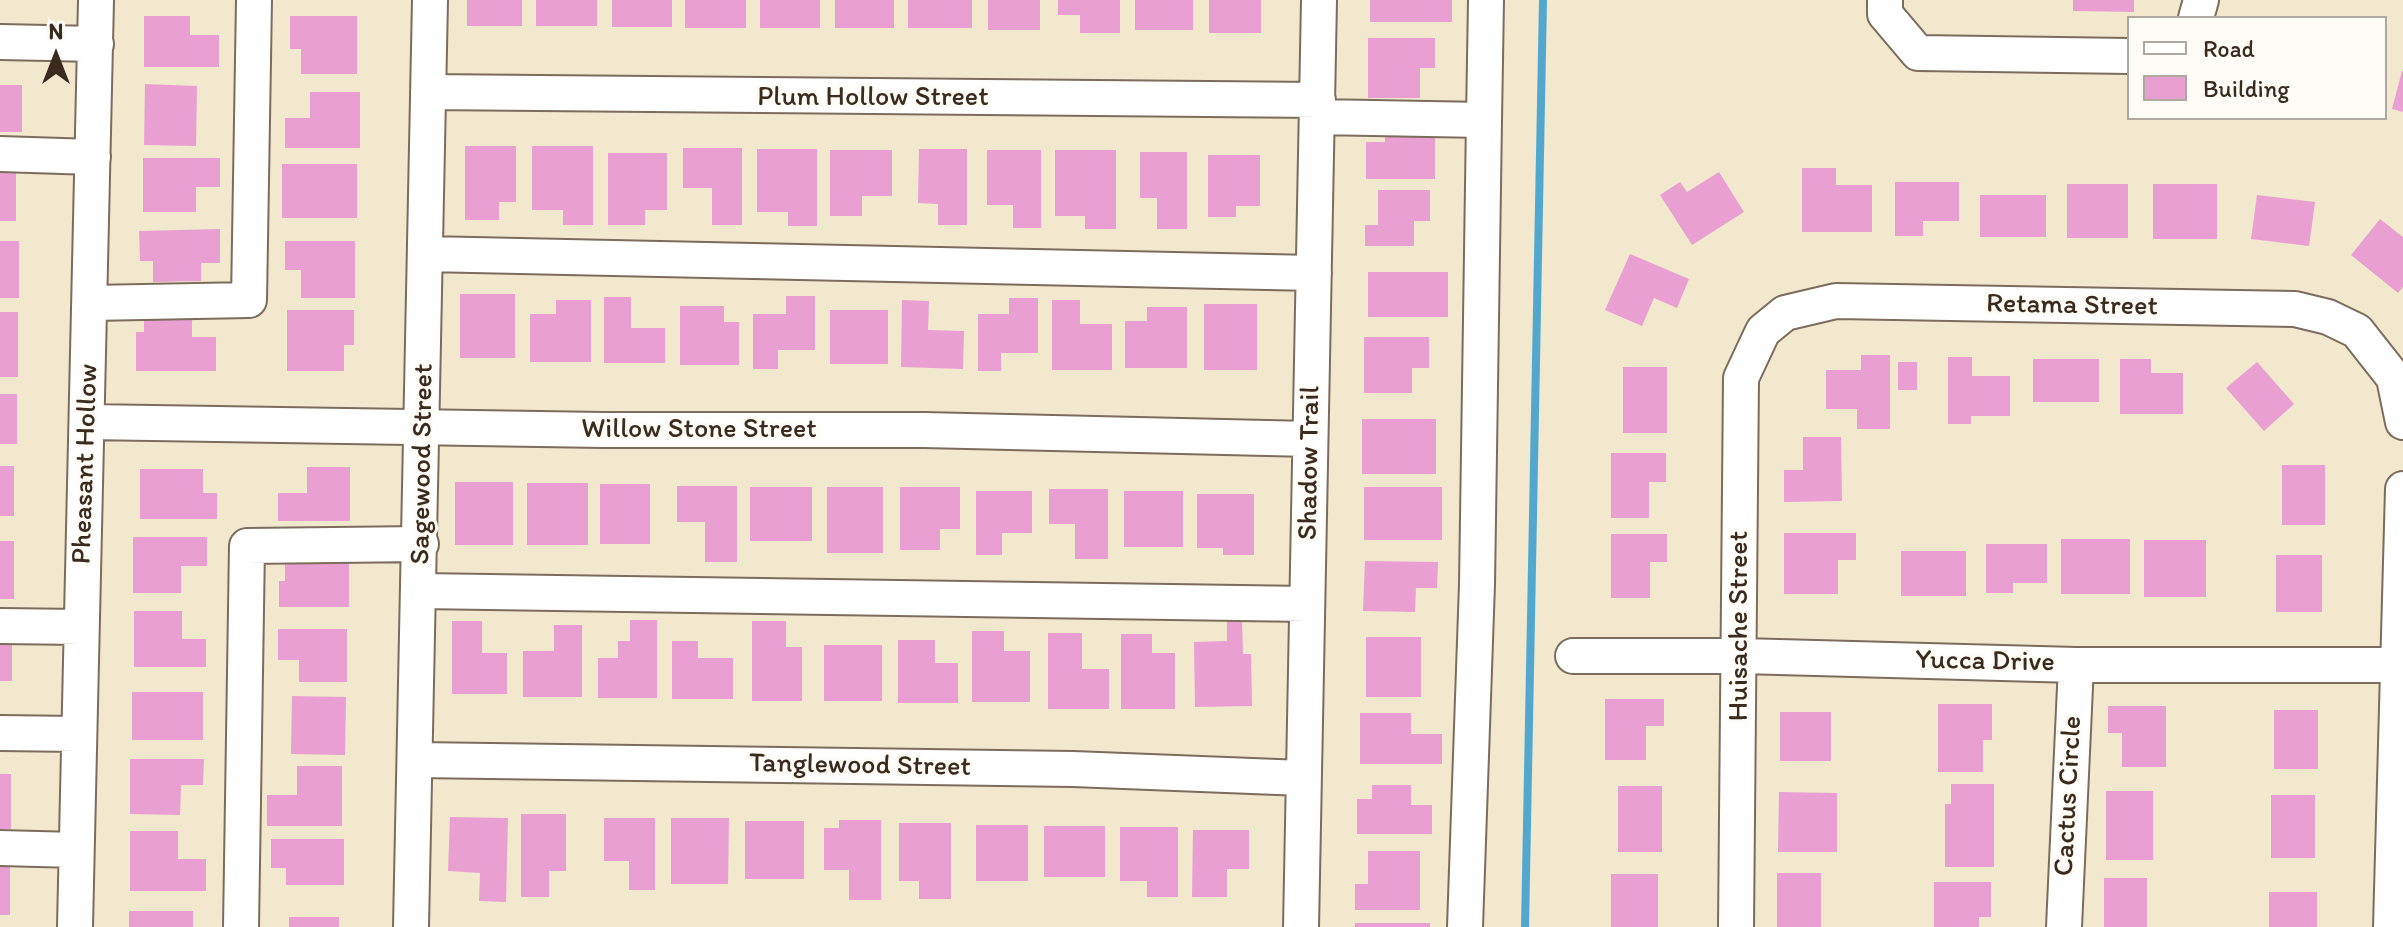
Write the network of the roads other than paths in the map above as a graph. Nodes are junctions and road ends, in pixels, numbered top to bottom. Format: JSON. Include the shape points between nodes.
{"nodes":[{"id":1,"x":96,"y":0,"type":"edge"},
{"id":2,"x":254,"y":0,"type":"edge"},
{"id":3,"x":430,"y":0,"type":"edge"},
{"id":4,"x":1319,"y":0,"type":"edge"},
{"id":5,"x":1486,"y":0,"type":"edge"},
{"id":6,"x":1885,"y":0,"type":"edge"},
{"id":7,"x":0,"y":42,"type":"edge"},
{"id":8,"x":96,"y":44,"type":"junction"},
{"id":9,"x":2127,"y":56,"type":"edge"},
{"id":10,"x":428,"y":92,"type":"junction"},
{"id":11,"x":1317,"y":109,"type":"junction"},
{"id":12,"x":1484,"y":120,"type":"junction"},
{"id":13,"x":0,"y":154,"type":"edge"},
{"id":14,"x":93,"y":157,"type":"junction"},
{"id":15,"x":426,"y":254,"type":"junction"},
{"id":16,"x":1314,"y":273,"type":"junction"},
{"id":17,"x":91,"y":303,"type":"junction"},
{"id":18,"x":1763,"y":331,"type":"joint"},
{"id":19,"x":88,"y":422,"type":"junction"},
{"id":20,"x":2403,"y":422,"type":"edge"},
{"id":21,"x":424,"y":426,"type":"junction"},
{"id":22,"x":1310,"y":439,"type":"junction"},
{"id":23,"x":2403,"y":489,"type":"edge"},
{"id":24,"x":421,"y":544,"type":"junction"},
{"id":25,"x":420,"y":591,"type":"junction"},
{"id":26,"x":1307,"y":604,"type":"junction"},
{"id":27,"x":0,"y":626,"type":"edge"},
{"id":28,"x":81,"y":627,"type":"junction"},
{"id":29,"x":1573,"y":656,"type":"dead end"},
{"id":30,"x":1741,"y":656,"type":"junction"},
{"id":31,"x":2076,"y":665,"type":"junction"},
{"id":32,"x":2397,"y":665,"type":"junction"},
{"id":33,"x":0,"y":733,"type":"edge"},
{"id":34,"x":77,"y":734,"type":"junction"},
{"id":35,"x":417,"y":760,"type":"junction"},
{"id":36,"x":1303,"y":778,"type":"junction"},
{"id":37,"x":0,"y":848,"type":"edge"},
{"id":38,"x":76,"y":850,"type":"junction"},
{"id":39,"x":75,"y":927,"type":"edge"},
{"id":40,"x":241,"y":927,"type":"edge"},
{"id":41,"x":411,"y":927,"type":"edge"},
{"id":42,"x":1301,"y":927,"type":"edge"},
{"id":43,"x":1465,"y":927,"type":"edge"},
{"id":44,"x":1736,"y":927,"type":"edge"},
{"id":45,"x":2064,"y":927,"type":"edge"},
{"id":46,"x":2391,"y":927,"type":"edge"}],
"edges":[{"from":1,"to":8,"type":"street","name":"Pheasant Hollow"},
{"from":2,"to":17,"type":"street","via":[[249,300]]},
{"from":3,"to":10,"type":"street","name":"Sagewood Street"},
{"from":4,"to":11,"type":"street","name":"Shadow Trail"},
{"from":5,"to":12,"type":"street"},
{"from":6,"to":9,"type":"street","via":[[1885,14],[1918,53]]},
{"from":7,"to":8,"type":"street"},
{"from":8,"to":14,"type":"street","name":"Pheasant Hollow"},
{"from":10,"to":11,"type":"street","name":"Plum Hollow Street"},
{"from":10,"to":15,"type":"street","name":"Sagewood Street"},
{"from":11,"to":12,"type":"street","name":"Plum Hollow Street"},
{"from":11,"to":16,"type":"street","name":"Shadow Trail"},
{"from":12,"to":43,"type":"street"},
{"from":13,"to":14,"type":"street"},
{"from":14,"to":17,"type":"street","name":"Pheasant Hollow"},
{"from":15,"to":16,"type":"street"},
{"from":15,"to":21,"type":"street","name":"Sagewood Street"},
{"from":16,"to":22,"type":"street","name":"Shadow Trail"},
{"from":17,"to":19,"type":"street","name":"Pheasant Hollow"},
{"from":18,"to":20,"type":"street","name":"Retama Street","via":[[1785,313],[1836,301],[2295,309],[2357,331],[2394,378]]},
{"from":18,"to":30,"type":"street","name":"Huisache Street","via":[[1741,378]]},
{"from":19,"to":21,"type":"street","name":"Willow Stone Street"},
{"from":19,"to":28,"type":"street","name":"Pheasant Hollow"},
{"from":21,"to":22,"type":"street","name":"Willow Stone Street"},
{"from":21,"to":24,"type":"street","name":"Sagewood Street"},
{"from":22,"to":26,"type":"street","name":"Shadow Trail"},
{"from":23,"to":32,"type":"street"},
{"from":24,"to":25,"type":"street","name":"Sagewood Street"},
{"from":24,"to":40,"type":"street","via":[[247,546]]},
{"from":25,"to":26,"type":"street"},
{"from":25,"to":35,"type":"street","name":"Sagewood Street"},
{"from":26,"to":36,"type":"street","name":"Shadow Trail"},
{"from":27,"to":28,"type":"street"},
{"from":28,"to":34,"type":"street","name":"Pheasant Hollow"},
{"from":29,"to":30,"type":"street","name":"Yucca Drive"},
{"from":30,"to":31,"type":"street","name":"Yucca Drive"},
{"from":30,"to":44,"type":"street","name":"Huisache Street"},
{"from":31,"to":32,"type":"street","name":"Yucca Drive"},
{"from":31,"to":45,"type":"street","name":"Cactus Circle"},
{"from":32,"to":46,"type":"street"},
{"from":33,"to":34,"type":"street"},
{"from":34,"to":38,"type":"street","name":"Pheasant Hollow"},
{"from":35,"to":36,"type":"street","name":"Tanglewood Street","via":[[1073,769]]},
{"from":35,"to":41,"type":"street","name":"Sagewood Street"},
{"from":36,"to":42,"type":"street","name":"Shadow Trail"},
{"from":37,"to":38,"type":"street"},
{"from":38,"to":39,"type":"street","name":"Pheasant Hollow"}]}
